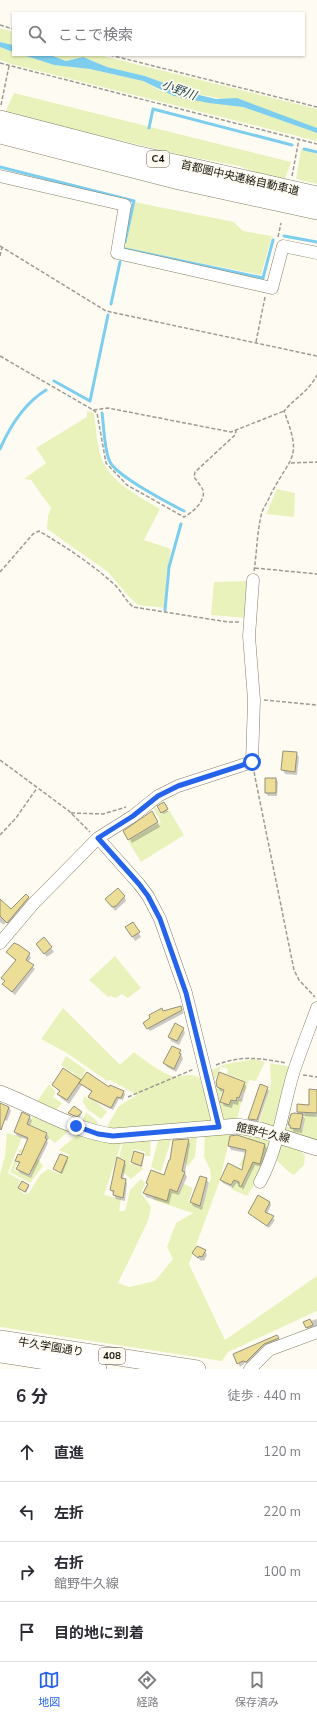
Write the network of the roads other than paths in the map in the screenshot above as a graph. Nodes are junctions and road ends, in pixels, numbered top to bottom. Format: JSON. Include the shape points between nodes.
{"nodes":[{"id":1,"x":0,"y":112,"type":"edge"},
{"id":2,"x":0,"y":136,"type":"edge"},
{"id":3,"x":0,"y":176,"type":"edge"},
{"id":4,"x":317,"y":195,"type":"edge"},
{"id":5,"x":317,"y":211,"type":"edge"},
{"id":6,"x":317,"y":253,"type":"edge"},
{"id":7,"x":253,"y":580,"type":"road end"},
{"id":8,"x":98,"y":838,"type":"junction"},
{"id":9,"x":0,"y":943,"type":"edge"},
{"id":10,"x":317,"y":1008,"type":"edge"},
{"id":11,"x":0,"y":1092,"type":"edge"},
{"id":12,"x":219,"y":1127,"type":"junction"},
{"id":13,"x":278,"y":1136,"type":"junction"},
{"id":14,"x":317,"y":1148,"type":"edge"},
{"id":15,"x":260,"y":1182,"type":"dead end"},
{"id":16,"x":317,"y":1332,"type":"edge"},
{"id":17,"x":0,"y":1338,"type":"edge"},
{"id":18,"x":0,"y":1354,"type":"edge"},
{"id":19,"x":62,"y":1360,"type":"edge"},
{"id":20,"x":98,"y":1369,"type":"edge"},
{"id":21,"x":197,"y":1369,"type":"edge"},
{"id":22,"x":250,"y":1369,"type":"edge"}],
"edges":[{"from":1,"to":4,"type":"highway","name":"首都圏中央連絡自動車道","number":"C4","via":[[135,154]]},
{"from":2,"to":5,"type":"highway","name":"首都圏中央連絡自動車道","number":"C4","via":[[179,181]]},
{"from":3,"to":6,"type":"street","via":[[125,205],[117,254],[272,288],[283,246]]},
{"from":7,"to":8,"type":"street","via":[[249,636],[254,700],[252,762],[178,786],[158,796],[133,816]]},
{"from":8,"to":9,"type":"street","via":[[33,904]]},
{"from":8,"to":12,"type":"street","via":[[139,884],[160,919],[186,993]]},
{"from":10,"to":13,"type":"street","via":[[295,1069]]},
{"from":11,"to":12,"type":"main road","name":"館野牛久線","via":[[85,1130],[113,1136]]},
{"from":12,"to":13,"type":"main road","name":"館野牛久線","via":[[238,1126]]},
{"from":13,"to":14,"type":"main road","name":"館野牛久線"},
{"from":13,"to":15,"type":"street","via":[[268,1168]]},
{"from":16,"to":22,"type":"street","via":[[269,1350]]},
{"from":17,"to":19,"type":"highway","name":"牛久学園通り","number":"408"},
{"from":18,"to":19,"type":"highway","name":"牛久学園通り","number":"408"},
{"from":19,"to":20,"type":"highway","name":"牛久学園通り","number":"408"},
{"from":19,"to":21,"type":"highway","name":"牛久学園通り","number":"408"}]}
